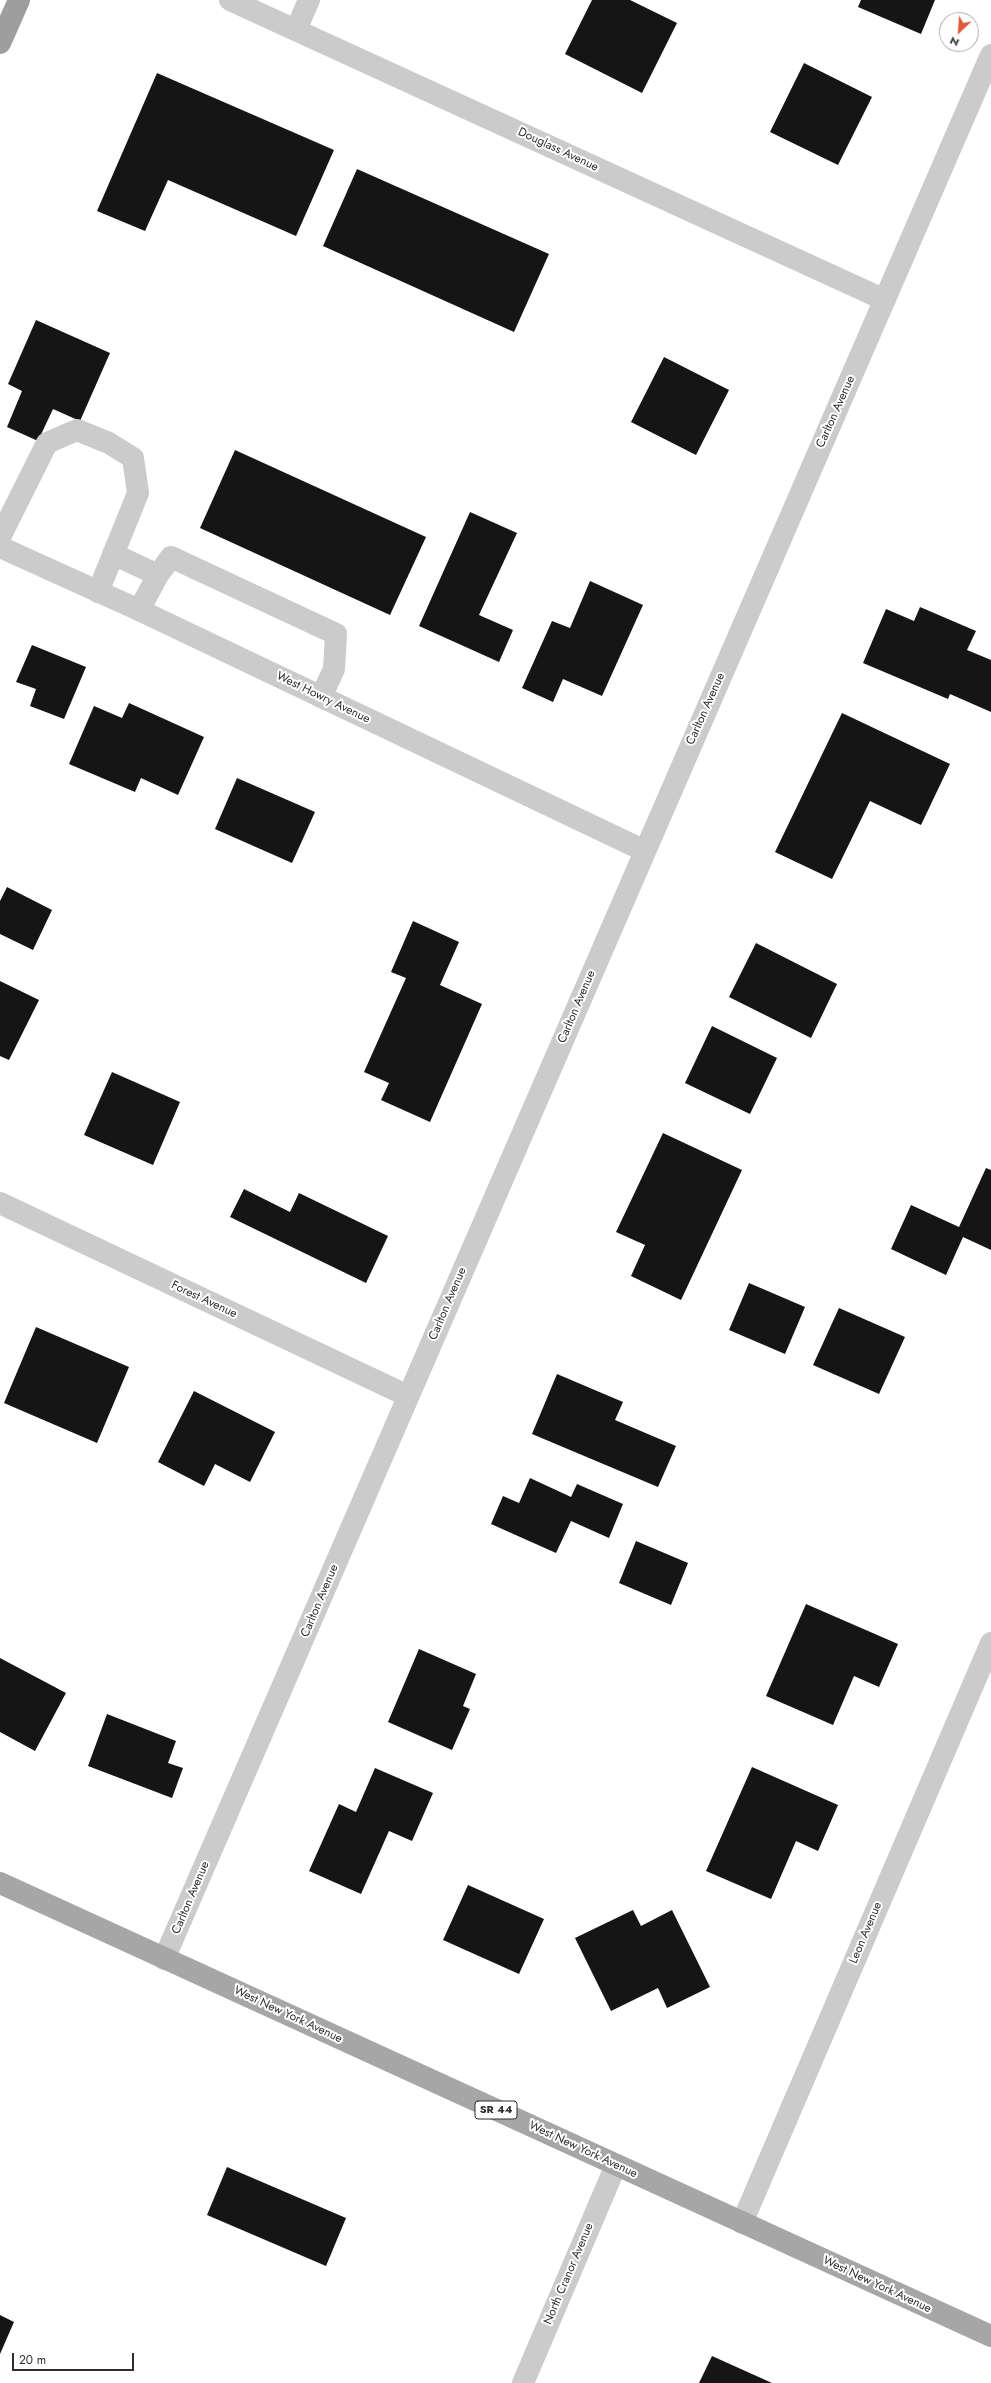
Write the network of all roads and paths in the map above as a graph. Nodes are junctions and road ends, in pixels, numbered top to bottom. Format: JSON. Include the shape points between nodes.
{"nodes":[{"id":1,"x":18,"y":0,"type":"edge"},
{"id":2,"x":230,"y":0,"type":"edge"},
{"id":3,"x":309,"y":0,"type":"edge"},
{"id":4,"x":296,"y":30,"type":"junction"},
{"id":5,"x":0,"y":43,"type":"edge"},
{"id":6,"x":991,"y":55,"type":"edge"},
{"id":7,"x":885,"y":300,"type":"junction"},
{"id":8,"x":0,"y":537,"type":"edge"},
{"id":9,"x":0,"y":547,"type":"edge"},
{"id":10,"x":112,"y":554,"type":"junction"},
{"id":11,"x":158,"y":575,"type":"junction"},
{"id":12,"x":98,"y":592,"type":"junction"},
{"id":13,"x":139,"y":610,"type":"junction"},
{"id":14,"x":321,"y":697,"type":"junction"},
{"id":15,"x":645,"y":850,"type":"junction"},
{"id":16,"x":0,"y":1203,"type":"edge"},
{"id":17,"x":408,"y":1396,"type":"junction"},
{"id":18,"x":991,"y":1644,"type":"edge"},
{"id":19,"x":0,"y":1883,"type":"edge"},
{"id":20,"x":164,"y":1959,"type":"junction"},
{"id":21,"x":616,"y":2165,"type":"junction"},
{"id":22,"x":742,"y":2223,"type":"junction"},
{"id":23,"x":991,"y":2336,"type":"edge"},
{"id":24,"x":523,"y":2383,"type":"edge"}],
"edges":[{"from":1,"to":5,"type":"highway"},
{"from":2,"to":4,"type":"street","name":"Douglass Avenue"},
{"from":3,"to":4,"type":"street"},
{"from":4,"to":7,"type":"street","name":"Douglass Avenue"},
{"from":6,"to":7,"type":"street","name":"Carlton Avenue"},
{"from":7,"to":15,"type":"street","name":"Carlton Avenue"},
{"from":8,"to":10,"type":"street","via":[[47,443],[77,430],[133,458],[138,494]]},
{"from":9,"to":12,"type":"street","name":"West Howry Avenue"},
{"from":10,"to":11,"type":"street"},
{"from":10,"to":12,"type":"street"},
{"from":11,"to":13,"type":"street"},
{"from":11,"to":14,"type":"street","via":[[171,557],[336,634],[334,669]]},
{"from":12,"to":13,"type":"street","name":"West Howry Avenue"},
{"from":13,"to":14,"type":"street","name":"West Howry Avenue"},
{"from":14,"to":15,"type":"street","name":"West Howry Avenue"},
{"from":15,"to":17,"type":"street","name":"Carlton Avenue"},
{"from":16,"to":17,"type":"street","name":"Forest Avenue"},
{"from":17,"to":20,"type":"street","name":"Carlton Avenue"},
{"from":18,"to":22,"type":"street","name":"Leon Avenue"},
{"from":19,"to":20,"type":"main road","name":"West New York Avenue","number":"SR 44"},
{"from":20,"to":21,"type":"main road","name":"West New York Avenue","number":"SR 44"},
{"from":21,"to":22,"type":"main road","name":"West New York Avenue","number":"SR 44"},
{"from":21,"to":24,"type":"street","name":"North Cranor Avenue"},
{"from":22,"to":23,"type":"main road","name":"West New York Avenue","number":"SR 44"}]}
